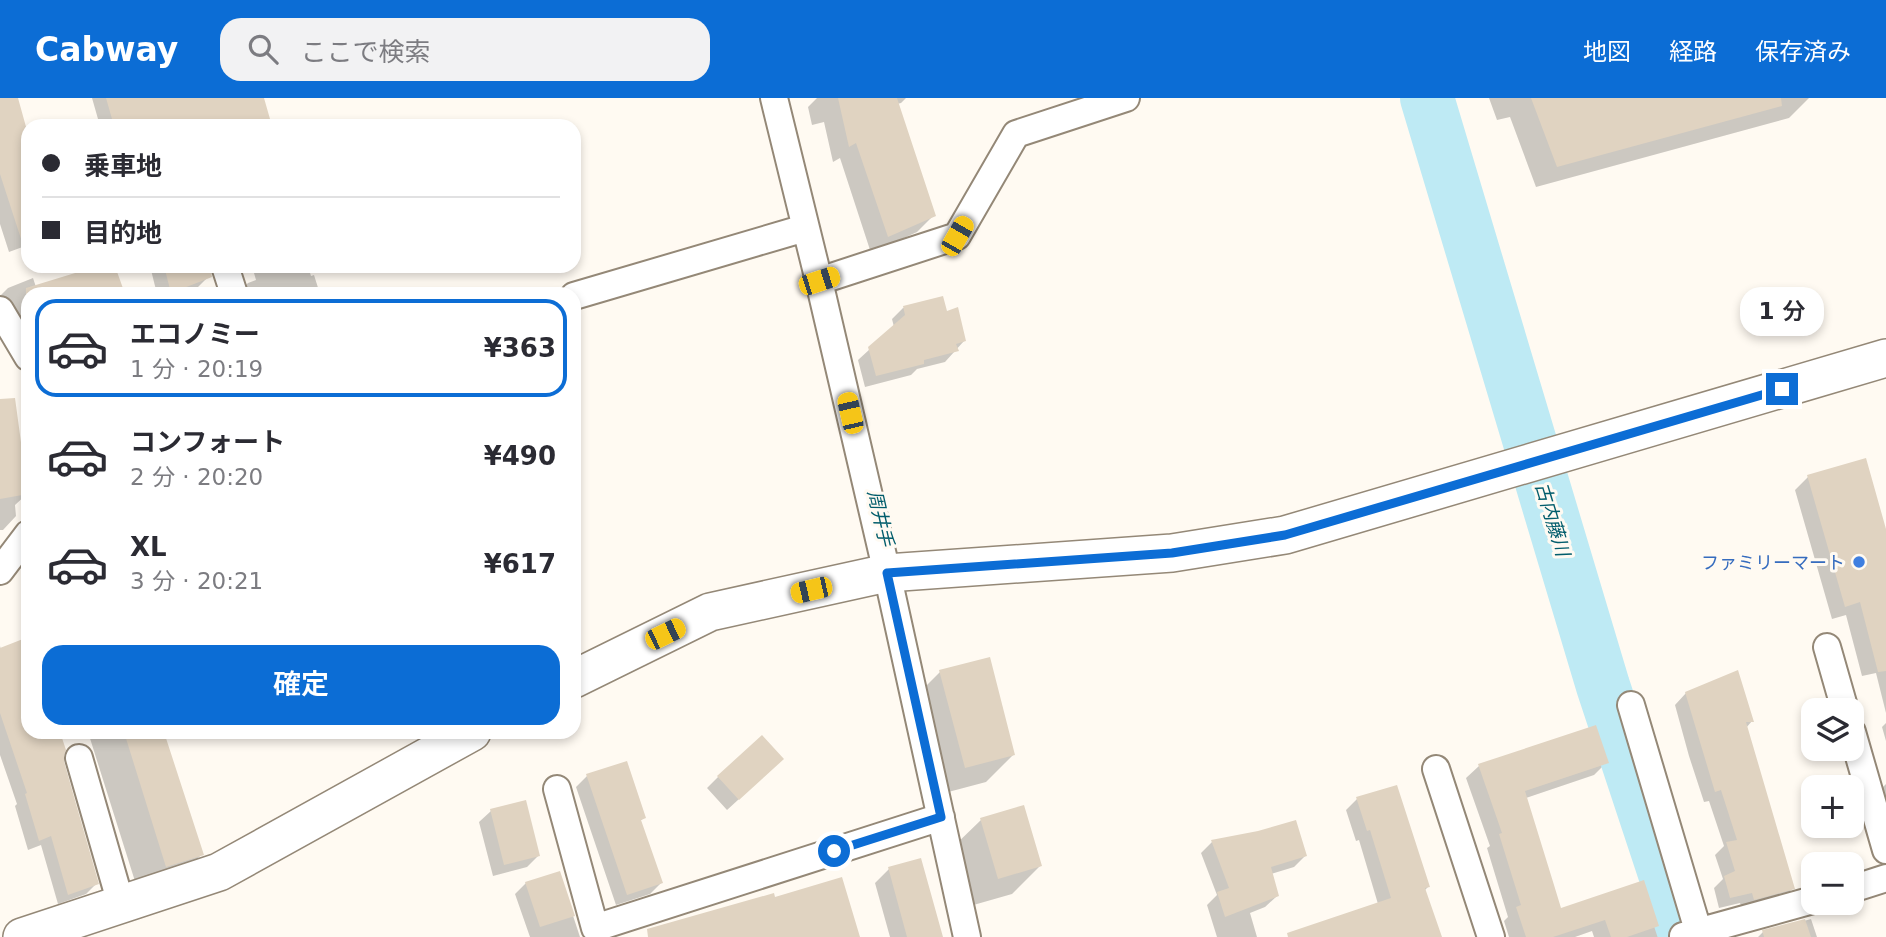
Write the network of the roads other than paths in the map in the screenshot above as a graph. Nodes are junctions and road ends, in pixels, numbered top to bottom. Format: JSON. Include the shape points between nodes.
{"nodes":[{"id":1,"x":774,"y":98,"type":"edge"},
{"id":2,"x":1126,"y":98,"type":"edge"},
{"id":3,"x":805,"y":228,"type":"junction"},
{"id":4,"x":819,"y":281,"type":"junction"},
{"id":5,"x":581,"y":294,"type":"edge"},
{"id":6,"x":0,"y":310,"type":"edge"},
{"id":7,"x":21,"y":344,"type":"edge"},
{"id":8,"x":1886,"y":358,"type":"edge"},
{"id":9,"x":21,"y":543,"type":"edge"},
{"id":10,"x":0,"y":571,"type":"edge"},
{"id":11,"x":887,"y":573,"type":"junction"},
{"id":12,"x":1827,"y":647,"type":"dead end"},
{"id":13,"x":581,"y":676,"type":"edge"},
{"id":14,"x":1842,"y":698,"type":"edge"},
{"id":15,"x":1632,"y":705,"type":"dead end"},
{"id":16,"x":459,"y":739,"type":"edge"},
{"id":17,"x":79,"y":758,"type":"dead end"},
{"id":18,"x":1860,"y":761,"type":"edge"},
{"id":19,"x":1436,"y":769,"type":"dead end"},
{"id":20,"x":557,"y":789,"type":"dead end"},
{"id":21,"x":941,"y":817,"type":"junction"},
{"id":22,"x":1886,"y":850,"type":"edge"},
{"id":23,"x":1886,"y":878,"type":"edge"},
{"id":24,"x":1864,"y":885,"type":"edge"},
{"id":25,"x":121,"y":904,"type":"junction"},
{"id":26,"x":1801,"y":904,"type":"edge"},
{"id":27,"x":1693,"y":935,"type":"edge"},
{"id":28,"x":22,"y":937,"type":"edge"},
{"id":29,"x":967,"y":937,"type":"edge"},
{"id":30,"x":1491,"y":937,"type":"edge"}],
"edges":[{"from":1,"to":3,"type":"street"},
{"from":2,"to":4,"type":"street","via":[[1016,134],[957,236]]},
{"from":3,"to":4,"type":"street"},
{"from":3,"to":5,"type":"street"},
{"from":4,"to":11,"type":"street"},
{"from":6,"to":7,"type":"street"},
{"from":8,"to":11,"type":"street","via":[[1285,535],[1172,553]]},
{"from":9,"to":10,"type":"street"},
{"from":11,"to":13,"type":"street","via":[[710,612]]},
{"from":11,"to":21,"type":"street"},
{"from":12,"to":14,"type":"street"},
{"from":15,"to":27,"type":"street"},
{"from":16,"to":25,"type":"street","via":[[219,872]]},
{"from":17,"to":25,"type":"street"},
{"from":18,"to":22,"type":"street"},
{"from":19,"to":30,"type":"street"},
{"from":20,"to":21,"type":"street","via":[[595,929]]},
{"from":21,"to":29,"type":"street"},
{"from":23,"to":24,"type":"street"},
{"from":25,"to":28,"type":"street"},
{"from":26,"to":27,"type":"street"}]}
